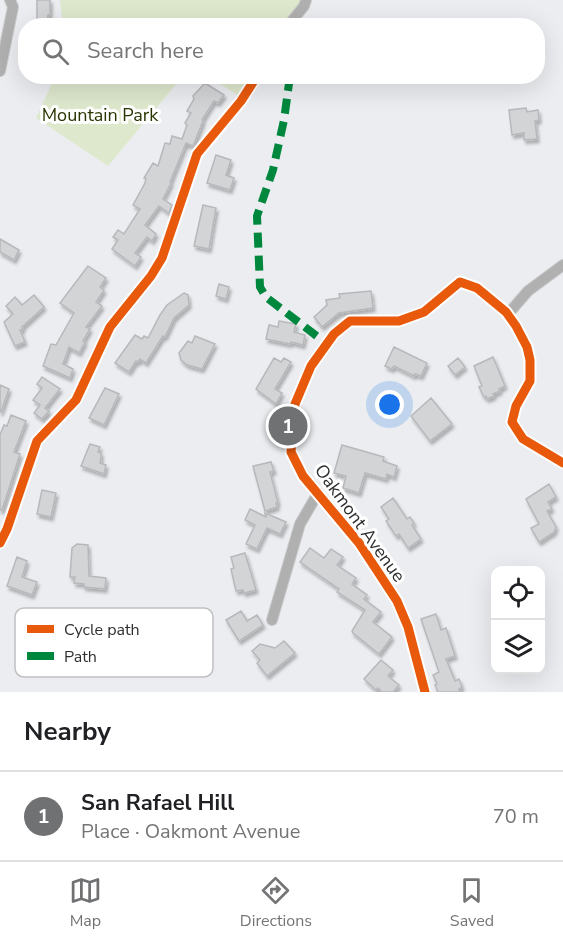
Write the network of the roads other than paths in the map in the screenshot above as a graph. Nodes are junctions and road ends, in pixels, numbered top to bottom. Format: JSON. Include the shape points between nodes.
{"nodes":[{"id":1,"x":10,"y":0,"type":"edge"},
{"id":2,"x":306,"y":0,"type":"edge"},
{"id":3,"x":294,"y":18,"type":"edge"},
{"id":4,"x":0,"y":71,"type":"edge"},
{"id":5,"x":252,"y":84,"type":"edge"},
{"id":6,"x":563,"y":265,"type":"edge"},
{"id":7,"x":508,"y":314,"type":"junction"},
{"id":8,"x":563,"y":463,"type":"edge"},
{"id":9,"x":318,"y":493,"type":"junction"},
{"id":10,"x":0,"y":543,"type":"edge"},
{"id":11,"x":272,"y":620,"type":"dead end"},
{"id":12,"x":425,"y":692,"type":"edge"}],
"edges":[{"from":1,"to":4,"type":"street","via":[[13,8]]},
{"from":2,"to":3,"type":"street"},
{"from":5,"to":10,"type":"street","via":[[197,154],[162,258],[110,327],[76,400],[38,441]]},
{"from":6,"to":7,"type":"street","via":[[528,291]]},
{"from":7,"to":8,"type":"street","name":"Oakmont Avenue","via":[[531,360],[530,381],[512,422],[523,439]]},
{"from":7,"to":9,"type":"street","name":"Oakmont Avenue","via":[[477,288],[460,282],[424,312],[399,321],[350,321],[334,334],[311,366],[295,404],[291,452],[303,476]]},
{"from":9,"to":11,"type":"street","via":[[300,524]]},
{"from":9,"to":12,"type":"street","name":"Oakmont Avenue","via":[[359,543],[397,601]]}]}
